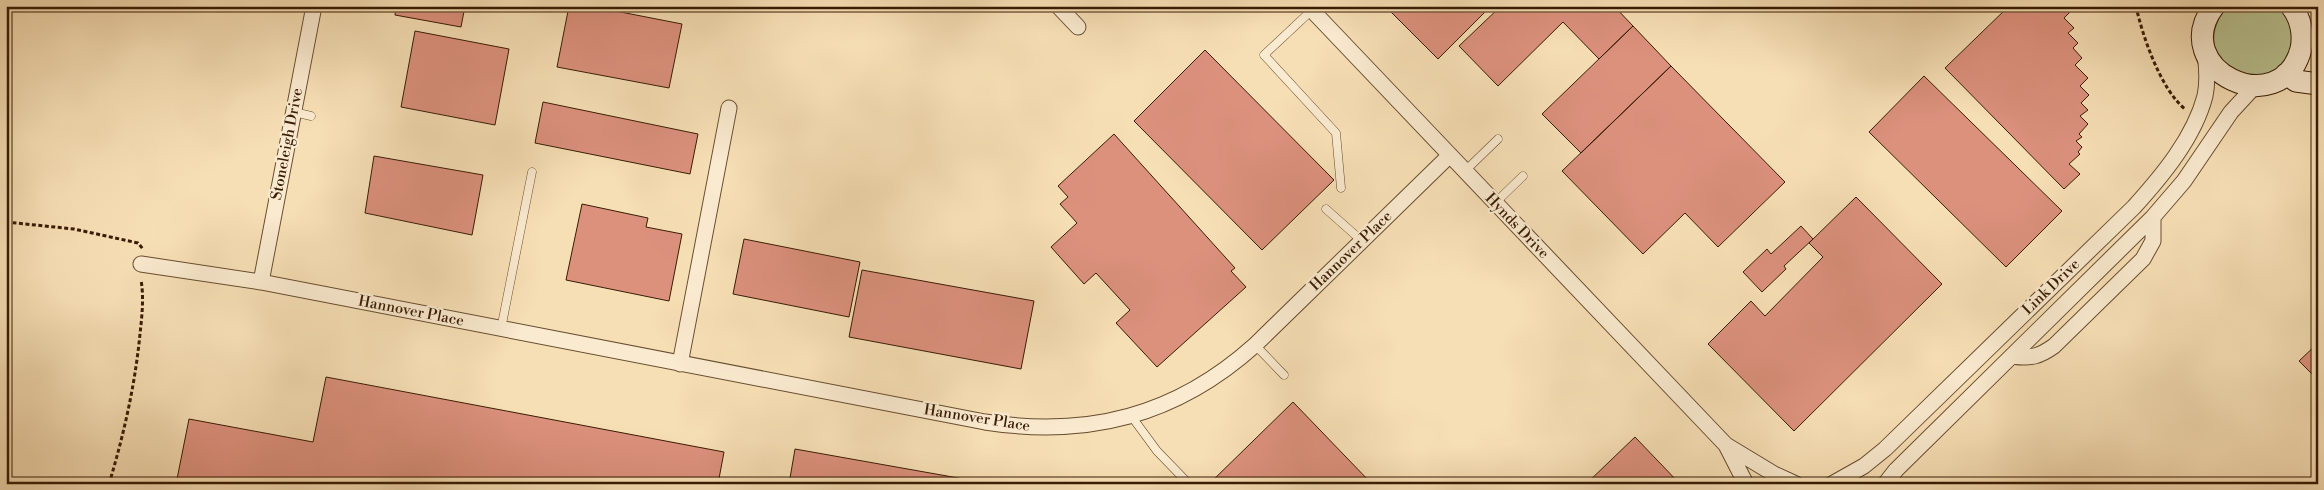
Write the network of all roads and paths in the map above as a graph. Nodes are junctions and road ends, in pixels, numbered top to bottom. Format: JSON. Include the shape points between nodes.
{"nodes":[{"id":1,"x":314,"y":6,"type":"edge"},
{"id":2,"x":2136,"y":6,"type":"edge"},
{"id":3,"x":2195,"y":6,"type":"edge"},
{"id":4,"x":2214,"y":6,"type":"edge"},
{"id":5,"x":1063,"y":8,"type":"edge"},
{"id":6,"x":1310,"y":8,"type":"edge"},
{"id":7,"x":2298,"y":12,"type":"edge"},
{"id":8,"x":1078,"y":27,"type":"dead end"},
{"id":9,"x":2204,"y":40,"type":"junction"},
{"id":10,"x":2318,"y":40,"type":"edge"},
{"id":11,"x":2290,"y":78,"type":"junction"},
{"id":12,"x":2318,"y":84,"type":"edge"},
{"id":13,"x":2255,"y":86,"type":"junction"},
{"id":14,"x":729,"y":108,"type":"dead end"},
{"id":15,"x":294,"y":112,"type":"junction"},
{"id":16,"x":2189,"y":112,"type":"dead end"},
{"id":17,"x":311,"y":116,"type":"dead end"},
{"id":18,"x":1498,"y":139,"type":"dead end"},
{"id":19,"x":1450,"y":155,"type":"junction"},
{"id":20,"x":1465,"y":171,"type":"junction"},
{"id":21,"x":532,"y":172,"type":"dead end"},
{"id":22,"x":1523,"y":176,"type":"dead end"},
{"id":23,"x":1341,"y":188,"type":"dead end"},
{"id":24,"x":1495,"y":203,"type":"junction"},
{"id":25,"x":1326,"y":209,"type":"dead end"},
{"id":26,"x":2153,"y":216,"type":"junction"},
{"id":27,"x":6,"y":222,"type":"edge"},
{"id":28,"x":1362,"y":241,"type":"junction"},
{"id":29,"x":141,"y":264,"type":"junction"},
{"id":30,"x":261,"y":282,"type":"junction"},
{"id":31,"x":501,"y":329,"type":"junction"},
{"id":32,"x":1255,"y":345,"type":"junction"},
{"id":33,"x":2014,"y":356,"type":"junction"},
{"id":34,"x":680,"y":364,"type":"junction"},
{"id":35,"x":1284,"y":375,"type":"dead end"},
{"id":36,"x":1132,"y":417,"type":"junction"},
{"id":37,"x":1726,"y":445,"type":"junction"},
{"id":38,"x":109,"y":484,"type":"edge"},
{"id":39,"x":1189,"y":484,"type":"edge"},
{"id":40,"x":1746,"y":484,"type":"edge"},
{"id":41,"x":1796,"y":484,"type":"edge"},
{"id":42,"x":1832,"y":484,"type":"edge"},
{"id":43,"x":1884,"y":484,"type":"edge"}],
"edges":[{"from":1,"to":15,"type":"street","name":"Stoneleigh Drive"},
{"from":2,"to":16,"type":"path","via":[[2145,41],[2158,69]]},
{"from":3,"to":9,"type":"main road"},
{"from":4,"to":9,"type":"main road","via":[[2206,20]]},
{"from":5,"to":8,"type":"street"},
{"from":6,"to":19,"type":"street","name":"Hynds Drive"},
{"from":6,"to":23,"type":"lane","via":[[1264,55],[1336,133]]},
{"from":7,"to":10,"type":"main road"},
{"from":7,"to":11,"type":"main road","via":[[2301,49]]},
{"from":9,"to":13,"type":"main road","via":[[2214,67],[2223,76],[2235,83]]},
{"from":9,"to":42,"type":"street","name":"Link Drive","via":[[2207,77],[2204,96],[2187,136],[2154,184],[1884,449],[1864,466]]},
{"from":11,"to":12,"type":"main road"},
{"from":11,"to":13,"type":"main road"},
{"from":13,"to":26,"type":"street","name":"Link Drive","via":[[2231,112],[2184,181]]},
{"from":14,"to":34,"type":"street"},
{"from":15,"to":17,"type":"lane"},
{"from":15,"to":30,"type":"street","name":"Stoneleigh Drive"},
{"from":18,"to":20,"type":"lane"},
{"from":19,"to":20,"type":"street","name":"Hynds Drive"},
{"from":19,"to":28,"type":"street","name":"Hannover Place"},
{"from":20,"to":24,"type":"street","name":"Hynds Drive"},
{"from":21,"to":31,"type":"lane"},
{"from":22,"to":24,"type":"lane"},
{"from":24,"to":37,"type":"street","name":"Hynds Drive"},
{"from":25,"to":28,"type":"lane"},
{"from":26,"to":33,"type":"street","name":"Link Drive"},
{"from":26,"to":33,"type":"street","via":[[2153,241],[2144,258],[2054,346],[2028,359]]},
{"from":27,"to":29,"type":"path","via":[[74,229],[138,242],[143,250]]},
{"from":28,"to":32,"type":"street","name":"Hannover Place"},
{"from":29,"to":30,"type":"street","name":"Hannover Place"},
{"from":29,"to":38,"type":"path","via":[[142,307],[135,375]]},
{"from":30,"to":31,"type":"street","name":"Hannover Place"},
{"from":31,"to":34,"type":"street","name":"Hannover Place"},
{"from":32,"to":35,"type":"lane"},
{"from":32,"to":36,"type":"street","name":"Hannover Place","via":[[1202,386]]},
{"from":33,"to":43,"type":"street","name":"Link Drive"},
{"from":34,"to":36,"type":"street","name":"Hannover Place","via":[[1009,426],[1069,427]]},
{"from":36,"to":39,"type":"lane","via":[[1157,451]]},
{"from":37,"to":40,"type":"street","name":"Hynds Drive"},
{"from":37,"to":41,"type":"street","name":"Hynds Drive"}]}
